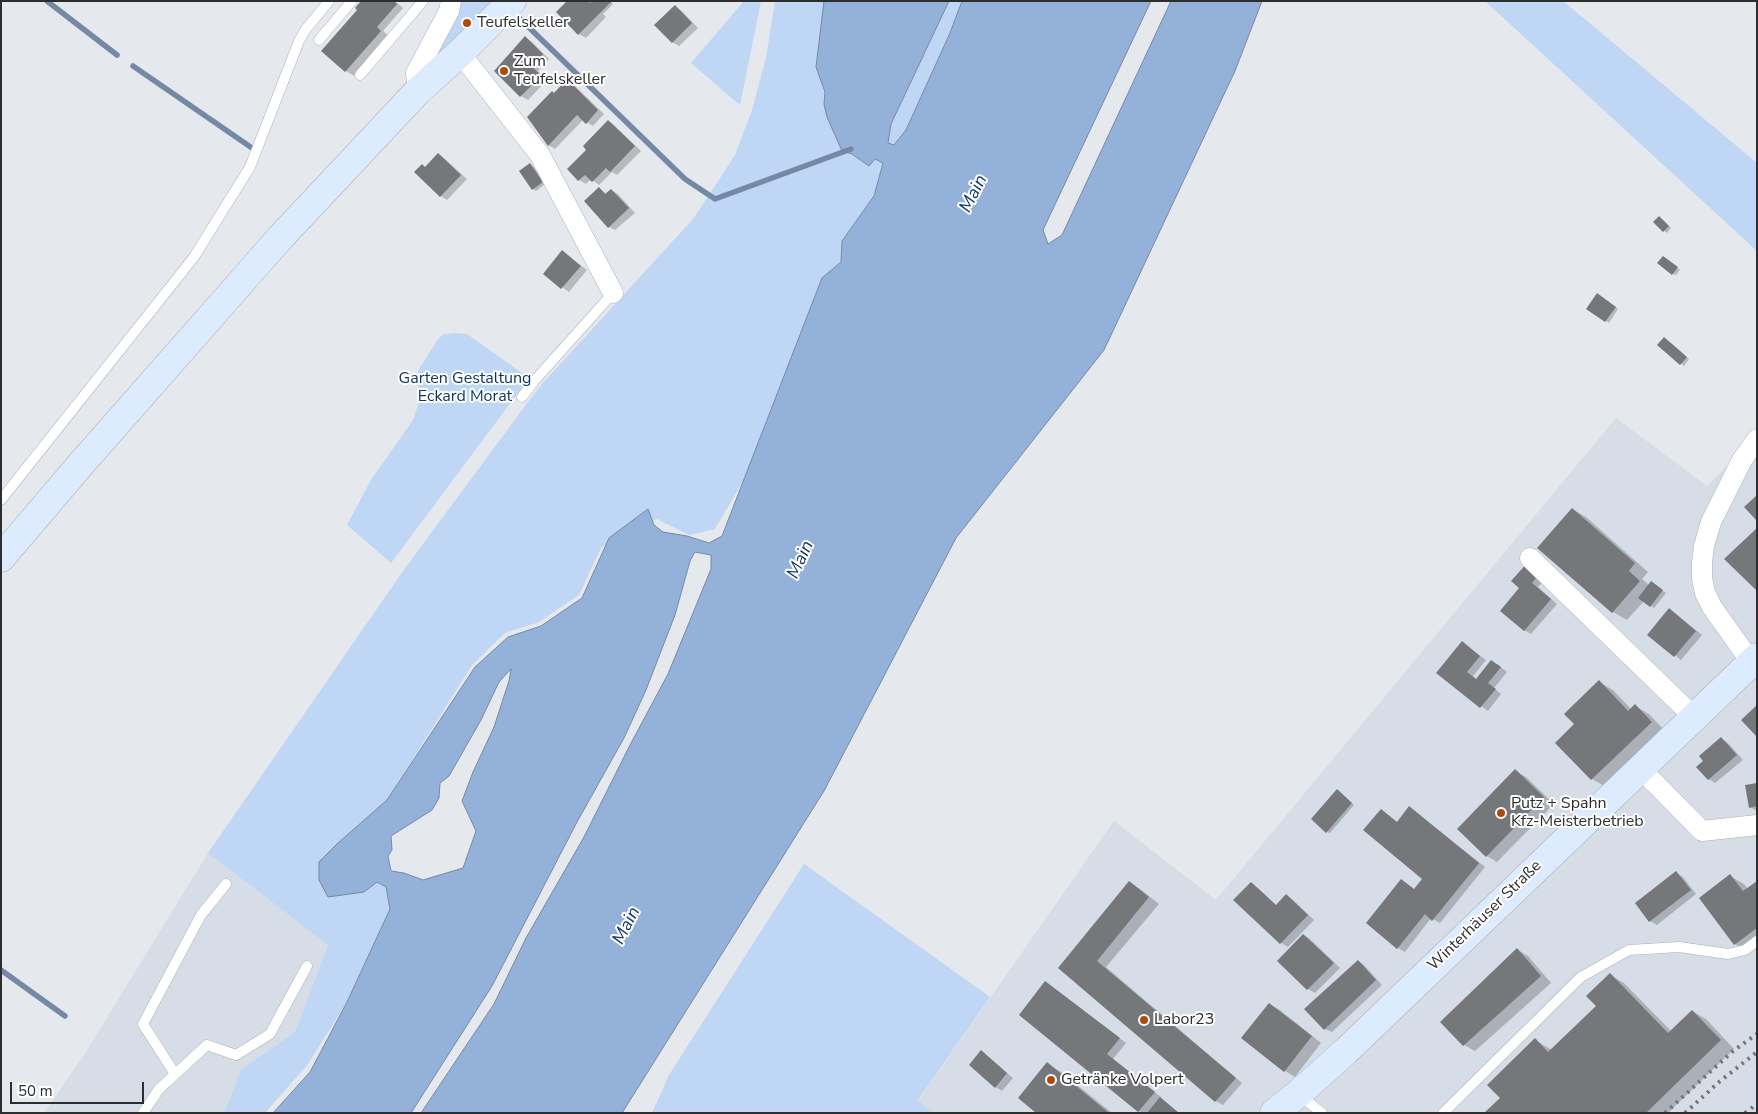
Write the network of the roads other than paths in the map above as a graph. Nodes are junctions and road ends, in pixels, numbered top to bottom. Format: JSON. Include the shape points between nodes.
{"nodes":[{"id":1,"x":329,"y":1,"type":"edge"},
{"id":2,"x":352,"y":1,"type":"edge"},
{"id":3,"x":423,"y":1,"type":"edge"},
{"id":4,"x":451,"y":1,"type":"edge"},
{"id":5,"x":502,"y":11,"type":"edge"},
{"id":6,"x":319,"y":40,"type":"dead end"},
{"id":7,"x":460,"y":53,"type":"junction"},
{"id":8,"x":360,"y":75,"type":"dead end"},
{"id":9,"x":418,"y":91,"type":"junction"},
{"id":10,"x":613,"y":293,"type":"joint"},
{"id":11,"x":522,"y":396,"type":"dead end"},
{"id":12,"x":1757,"y":439,"type":"edge"},
{"id":13,"x":1,"y":500,"type":"edge"},
{"id":14,"x":1,"y":558,"type":"edge"},
{"id":15,"x":1530,"y":558,"type":"dead end"},
{"id":16,"x":1754,"y":659,"type":"edge"},
{"id":17,"x":1694,"y":717,"type":"junction"},
{"id":18,"x":1640,"y":768,"type":"junction"},
{"id":19,"x":1757,"y":825,"type":"edge"},
{"id":20,"x":226,"y":884,"type":"dead end"},
{"id":21,"x":1757,"y":941,"type":"edge"},
{"id":22,"x":307,"y":966,"type":"dead end"},
{"id":23,"x":175,"y":1074,"type":"junction"},
{"id":24,"x":1298,"y":1094,"type":"junction"},
{"id":25,"x":143,"y":1113,"type":"edge"},
{"id":26,"x":1274,"y":1113,"type":"edge"},
{"id":27,"x":1322,"y":1113,"type":"edge"},
{"id":28,"x":1443,"y":1113,"type":"edge"}],
"edges":[{"from":1,"to":13,"type":"lane","via":[[299,41],[250,167],[194,257]]},
{"from":2,"to":6,"type":"lane"},
{"from":3,"to":8,"type":"lane"},
{"from":4,"to":9,"type":"street","via":[[449,11],[416,73]]},
{"from":5,"to":7,"type":"main road"},
{"from":7,"to":9,"type":"main road"},
{"from":7,"to":10,"type":"street","via":[[540,155]]},
{"from":9,"to":14,"type":"main road","via":[[280,238]]},
{"from":10,"to":11,"type":"lane"},
{"from":12,"to":16,"type":"street","name":"Winterhäuser Straße","via":[[1742,460],[1711,522],[1702,562],[1705,592],[1712,607]]},
{"from":15,"to":17,"type":"street"},
{"from":16,"to":17,"type":"main road","name":"Winterhäuser Straße"},
{"from":17,"to":18,"type":"main road","name":"Winterhäuser Straße"},
{"from":18,"to":19,"type":"street","via":[[1702,831]]},
{"from":18,"to":24,"type":"main road","name":"Winterhäuser Straße"},
{"from":20,"to":23,"type":"lane","via":[[201,915],[143,1024]]},
{"from":21,"to":28,"type":"lane","via":[[1745,950],[1728,954],[1679,947],[1629,950],[1581,977]]},
{"from":22,"to":23,"type":"lane","via":[[270,1034],[236,1055],[207,1045]]},
{"from":23,"to":25,"type":"lane","via":[[159,1089]]},
{"from":24,"to":26,"type":"main road","name":"Winterhäuser Straße"},
{"from":24,"to":27,"type":"lane"}]}
